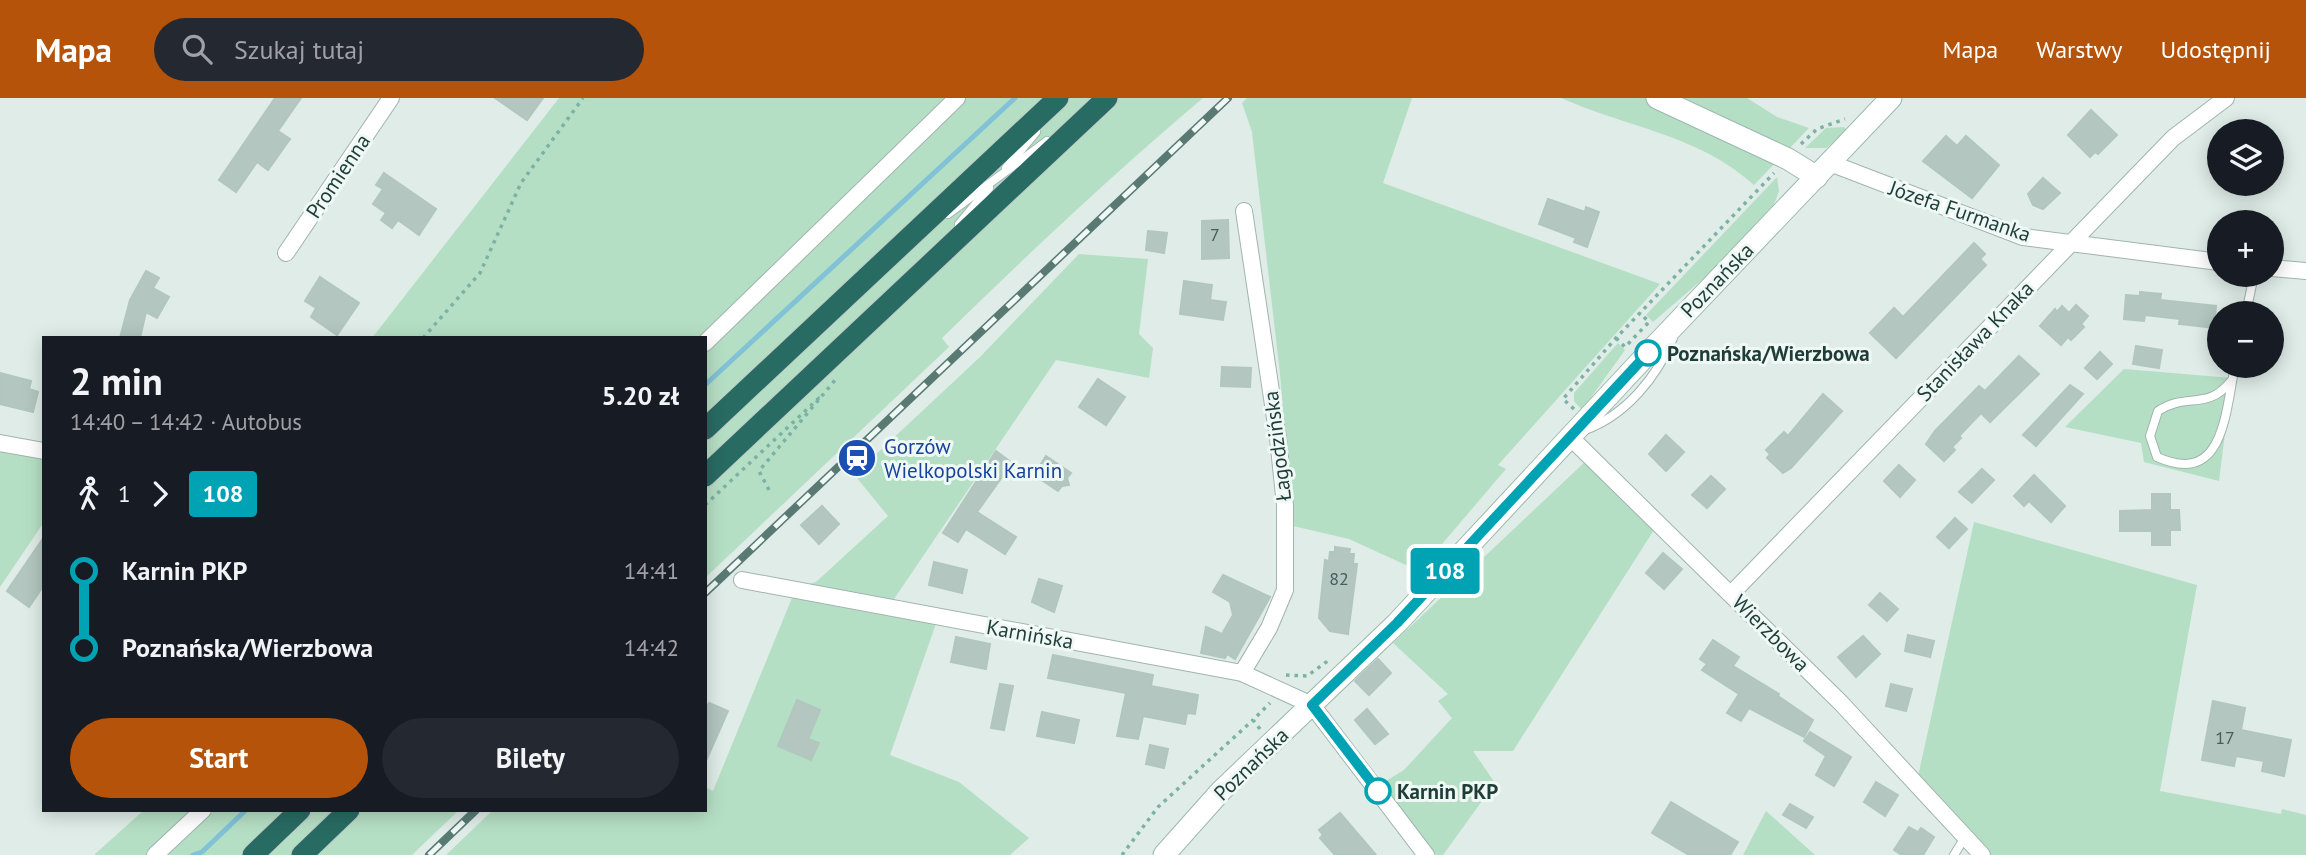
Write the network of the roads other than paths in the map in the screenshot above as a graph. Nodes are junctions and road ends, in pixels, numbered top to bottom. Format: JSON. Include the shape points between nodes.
{"nodes":[{"id":1,"x":391,"y":98,"type":"edge"},
{"id":2,"x":957,"y":98,"type":"edge"},
{"id":3,"x":1058,"y":98,"type":"edge"},
{"id":4,"x":1064,"y":98,"type":"edge"},
{"id":5,"x":1106,"y":98,"type":"edge"},
{"id":6,"x":1657,"y":98,"type":"edge"},
{"id":7,"x":1891,"y":98,"type":"edge"},
{"id":8,"x":2226,"y":98,"type":"edge"},
{"id":9,"x":1824,"y":170,"type":"junction"},
{"id":10,"x":996,"y":179,"type":"junction"},
{"id":11,"x":1244,"y":211,"type":"dead end"},
{"id":12,"x":2069,"y":243,"type":"junction"},
{"id":13,"x":286,"y":253,"type":"dead end"},
{"id":14,"x":2207,"y":260,"type":"edge"},
{"id":15,"x":883,"y":262,"type":"junction"},
{"id":16,"x":2284,"y":269,"type":"edge"},
{"id":17,"x":2306,"y":271,"type":"edge"},
{"id":18,"x":908,"y":286,"type":"junction"},
{"id":19,"x":1682,"y":317,"type":"junction"},
{"id":20,"x":707,"y":342,"type":"edge"},
{"id":21,"x":2232,"y":378,"type":"edge"},
{"id":22,"x":2231,"y":382,"type":"junction"},
{"id":23,"x":707,"y":427,"type":"edge"},
{"id":24,"x":1570,"y":437,"type":"junction"},
{"id":25,"x":0,"y":443,"type":"edge"},
{"id":26,"x":42,"y":451,"type":"edge"},
{"id":27,"x":707,"y":474,"type":"edge"},
{"id":28,"x":742,"y":580,"type":"dead end"},
{"id":29,"x":1732,"y":593,"type":"junction"},
{"id":30,"x":1242,"y":673,"type":"junction"},
{"id":31,"x":1312,"y":705,"type":"junction"},
{"id":32,"x":201,"y":812,"type":"edge"},
{"id":33,"x":298,"y":812,"type":"edge"},
{"id":34,"x":347,"y":812,"type":"edge"},
{"id":35,"x":1965,"y":836,"type":"junction"},
{"id":36,"x":155,"y":855,"type":"edge"},
{"id":37,"x":253,"y":855,"type":"edge"},
{"id":38,"x":302,"y":855,"type":"edge"},
{"id":39,"x":1164,"y":855,"type":"edge"},
{"id":40,"x":1426,"y":855,"type":"edge"},
{"id":41,"x":1954,"y":855,"type":"edge"},
{"id":42,"x":1982,"y":855,"type":"edge"}],
"edges":[{"from":1,"to":13,"type":"street","name":"Promienna"},
{"from":2,"to":20,"type":"street"},
{"from":3,"to":15,"type":"highway"},
{"from":4,"to":10,"type":"lane"},
{"from":5,"to":10,"type":"lane"},
{"from":5,"to":18,"type":"highway"},
{"from":6,"to":9,"type":"main road","via":[[1788,159]]},
{"from":7,"to":9,"type":"main road","name":"Poznańska"},
{"from":8,"to":12,"type":"street","name":"Stanisława Knaka","via":[[2173,138]]},
{"from":9,"to":12,"type":"street","name":"Józefa Furmanka","via":[[2022,237]]},
{"from":9,"to":19,"type":"main road","name":"Poznańska"},
{"from":10,"to":15,"type":"lane"},
{"from":10,"to":18,"type":"lane"},
{"from":11,"to":30,"type":"street","name":"Łagodzińska","via":[[1278,438],[1285,505],[1285,590]]},
{"from":12,"to":14,"type":"street","name":"Józefa Furmanka"},
{"from":12,"to":29,"type":"street","name":"Stanisława Knaka"},
{"from":15,"to":23,"type":"highway"},
{"from":16,"to":17,"type":"street"},
{"from":18,"to":27,"type":"highway"},
{"from":19,"to":24,"type":"main road","name":"Poznańska"},
{"from":19,"to":24,"type":"lane","via":[[1661,364],[1642,387],[1608,419]]},
{"from":21,"to":22,"type":"lane"},
{"from":22,"to":22,"type":"lane","via":[[2211,454],[2189,465],[2157,457],[2150,436],[2158,411],[2177,401],[2211,400]]},
{"from":24,"to":29,"type":"street","name":"Wierzbowa"},
{"from":24,"to":31,"type":"main road","name":"Poznańska","via":[[1397,623]]},
{"from":25,"to":26,"type":"street"},
{"from":28,"to":30,"type":"street","name":"Karnińska"},
{"from":29,"to":35,"type":"street","name":"Wierzbowa"},
{"from":30,"to":31,"type":"street","name":"Karnińska"},
{"from":31,"to":39,"type":"main road","name":"Poznańska","via":[[1221,791]]},
{"from":31,"to":40,"type":"street"},
{"from":32,"to":36,"type":"street"},
{"from":33,"to":37,"type":"highway"},
{"from":34,"to":38,"type":"highway"},
{"from":35,"to":41,"type":"lane"},
{"from":35,"to":42,"type":"street","name":"Wierzbowa"}]}
